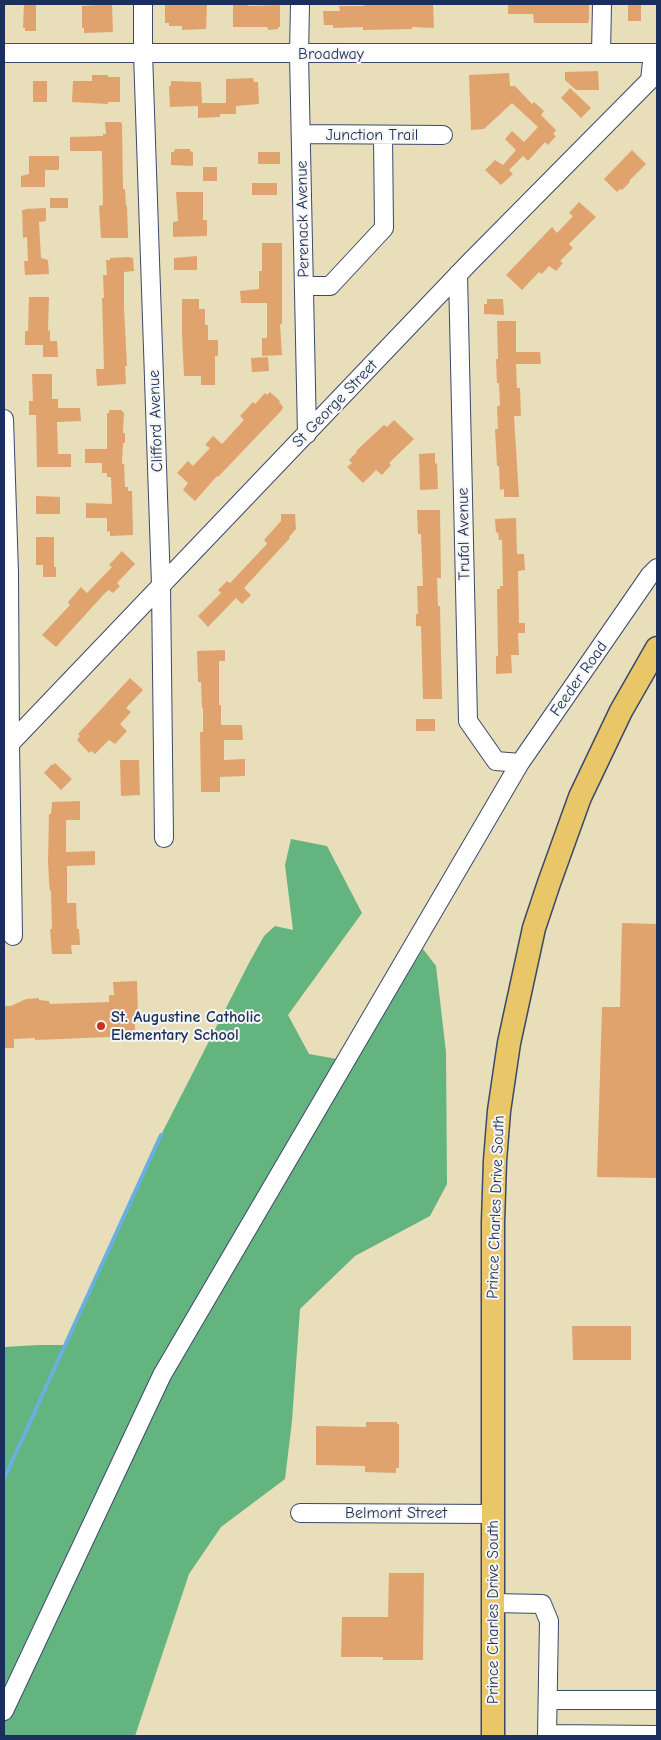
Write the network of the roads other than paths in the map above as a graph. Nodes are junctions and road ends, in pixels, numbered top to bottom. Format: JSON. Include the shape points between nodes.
{"nodes":[{"id":1,"x":143,"y":4,"type":"edge"},
{"id":2,"x":300,"y":4,"type":"edge"},
{"id":3,"x":602,"y":4,"type":"edge"},
{"id":4,"x":4,"y":53,"type":"edge"},
{"id":5,"x":143,"y":53,"type":"junction"},
{"id":6,"x":601,"y":53,"type":"junction"},
{"id":7,"x":655,"y":53,"type":"edge"},
{"id":8,"x":299,"y":54,"type":"junction"},
{"id":9,"x":301,"y":134,"type":"junction"},
{"id":10,"x":383,"y":135,"type":"junction"},
{"id":11,"x":443,"y":135,"type":"dead end"},
{"id":12,"x":458,"y":274,"type":"junction"},
{"id":13,"x":304,"y":286,"type":"junction"},
{"id":14,"x":4,"y":419,"type":"edge"},
{"id":15,"x":307,"y":434,"type":"junction"},
{"id":16,"x":657,"y":568,"type":"edge"},
{"id":17,"x":6,"y":573,"type":"edge"},
{"id":18,"x":161,"y":585,"type":"junction"},
{"id":19,"x":657,"y":648,"type":"edge"},
{"id":20,"x":7,"y":746,"type":"edge"},
{"id":21,"x":520,"y":764,"type":"junction"},
{"id":22,"x":164,"y":838,"type":"dead end"},
{"id":23,"x":13,"y":936,"type":"dead end"},
{"id":24,"x":300,"y":1513,"type":"dead end"},
{"id":25,"x":493,"y":1514,"type":"junction"},
{"id":26,"x":493,"y":1603,"type":"junction"},
{"id":27,"x":548,"y":1700,"type":"junction"},
{"id":28,"x":657,"y":1700,"type":"edge"},
{"id":29,"x":4,"y":1711,"type":"edge"},
{"id":30,"x":547,"y":1735,"type":"edge"},
{"id":31,"x":656,"y":1735,"type":"edge"},
{"id":32,"x":493,"y":1736,"type":"edge"}],
"edges":[{"from":1,"to":5,"type":"street","name":"Clifford Avenue"},
{"from":2,"to":8,"type":"street","name":"Perenack Avenue"},
{"from":3,"to":6,"type":"street"},
{"from":4,"to":5,"type":"street","name":"Broadway"},
{"from":5,"to":8,"type":"street","name":"Broadway"},
{"from":5,"to":18,"type":"street","name":"Clifford Avenue"},
{"from":6,"to":7,"type":"street","name":"Broadway"},
{"from":6,"to":8,"type":"street","name":"Broadway"},
{"from":7,"to":12,"type":"street","name":"St George Street","via":[[650,80]]},
{"from":8,"to":9,"type":"street","name":"Perenack Avenue"},
{"from":9,"to":10,"type":"street","name":"Junction Trail"},
{"from":9,"to":13,"type":"street","name":"Perenack Avenue"},
{"from":10,"to":11,"type":"street","name":"Junction Trail"},
{"from":10,"to":13,"type":"street","via":[[384,228],[330,286]]},
{"from":12,"to":15,"type":"street","name":"St George Street"},
{"from":12,"to":21,"type":"street","name":"Trufal Avenue","via":[[468,721],[496,761]]},
{"from":13,"to":15,"type":"street","name":"Perenack Avenue"},
{"from":14,"to":17,"type":"street"},
{"from":15,"to":18,"type":"street","name":"St George Street"},
{"from":16,"to":21,"type":"street","name":"Feeder Road"},
{"from":17,"to":20,"type":"street"},
{"from":18,"to":20,"type":"street","name":"St George Street"},
{"from":18,"to":22,"type":"street","name":"Clifford Avenue"},
{"from":19,"to":25,"type":"main road","name":"Prince Charles Drive South","via":[[621,711],[580,797],[534,928],[509,1043],[499,1111],[493,1214]]},
{"from":20,"to":23,"type":"street"},
{"from":21,"to":29,"type":"street","name":"Feeder Road","via":[[162,1375]]},
{"from":24,"to":25,"type":"street","name":"Belmont Street"},
{"from":25,"to":26,"type":"main road","name":"Prince Charles Drive South"},
{"from":26,"to":27,"type":"street","via":[[542,1604],[549,1621]]},
{"from":26,"to":32,"type":"main road","name":"Prince Charles Drive South"},
{"from":27,"to":28,"type":"street"},
{"from":27,"to":30,"type":"street"},
{"from":30,"to":31,"type":"street"}]}
